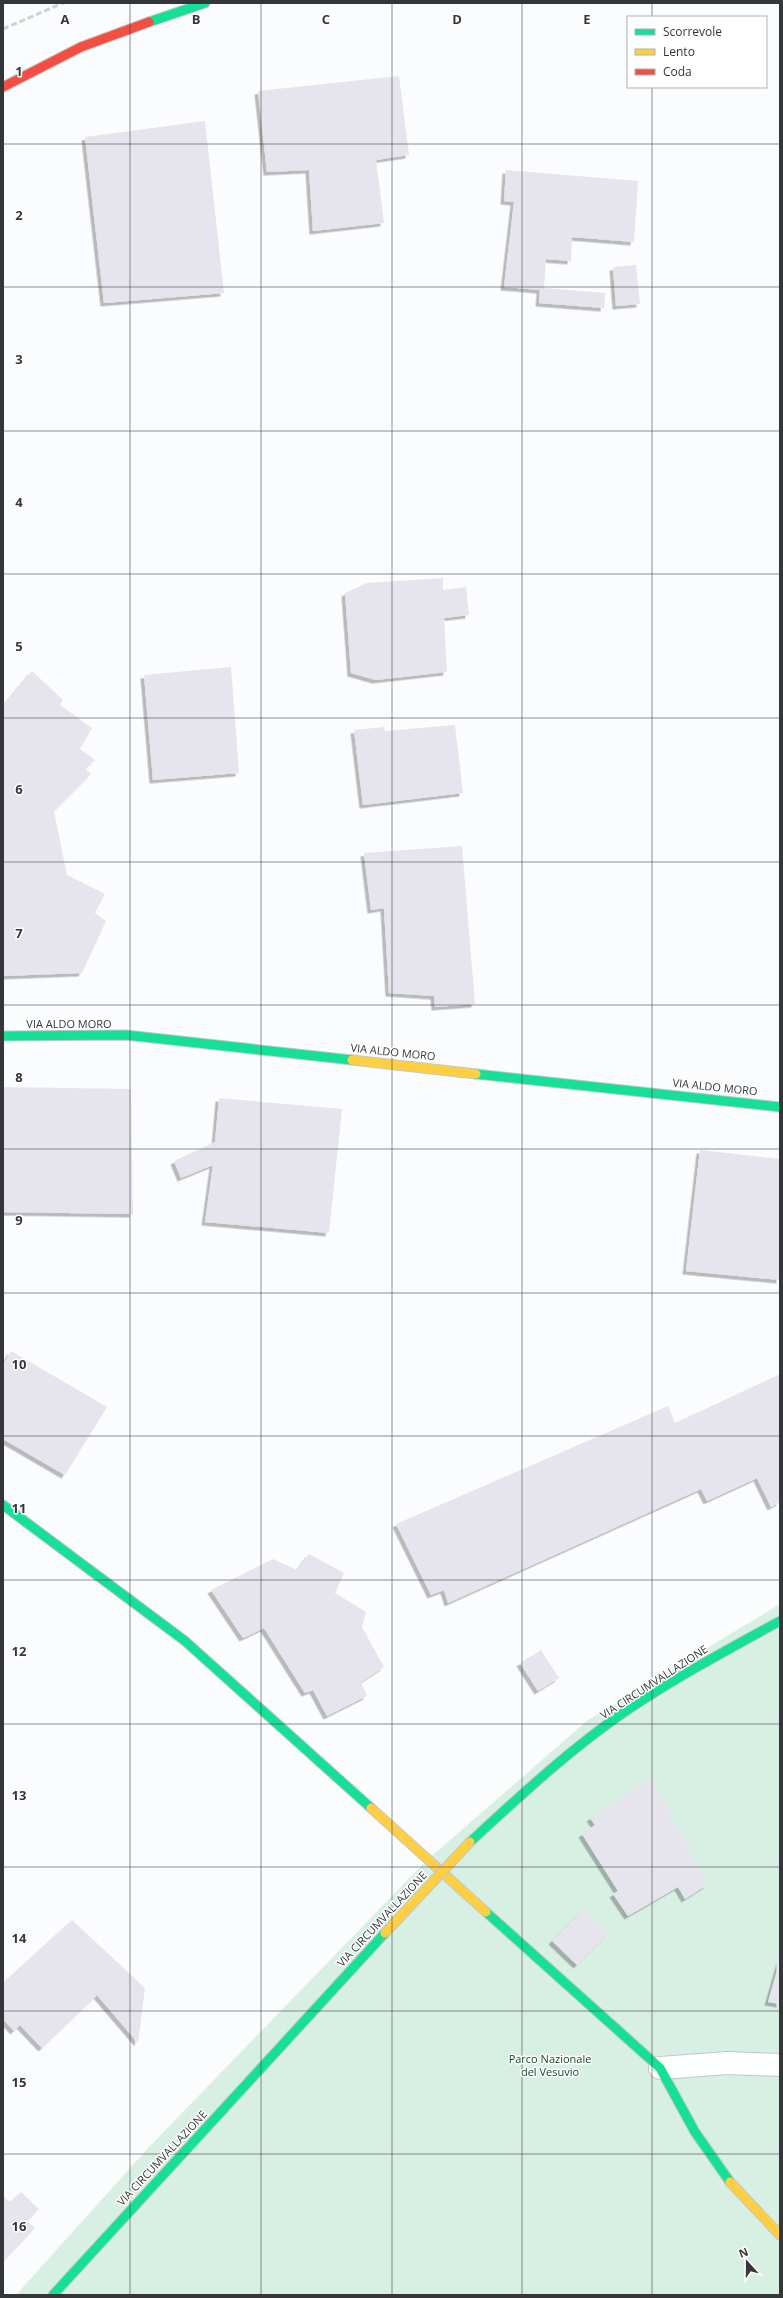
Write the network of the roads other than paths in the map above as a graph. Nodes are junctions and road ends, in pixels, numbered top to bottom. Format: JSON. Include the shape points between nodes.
{"nodes":[{"id":1,"x":205,"y":3,"type":"edge"},
{"id":2,"x":3,"y":87,"type":"edge"},
{"id":3,"x":3,"y":1036,"type":"edge"},
{"id":4,"x":780,"y":1106,"type":"edge"},
{"id":5,"x":3,"y":1505,"type":"edge"},
{"id":6,"x":780,"y":1621,"type":"edge"},
{"id":7,"x":780,"y":2065,"type":"edge"},
{"id":8,"x":660,"y":2068,"type":"junction"},
{"id":9,"x":780,"y":2235,"type":"edge"},
{"id":10,"x":53,"y":2295,"type":"edge"}],
"edges":[{"from":1,"to":2,"type":"street","via":[[82,46]]},
{"from":3,"to":4,"type":"street","name":"VIA ALDO MORO","via":[[126,1035]]},
{"from":5,"to":8,"type":"street","via":[[185,1642]]},
{"from":6,"to":10,"type":"street","name":"VIA CIRCUMVALLAZIONE","bridge":true,"via":[[702,1663],[622,1714],[542,1775],[470,1842]]},
{"from":7,"to":8,"type":"street","via":[[728,2063]]},
{"from":8,"to":9,"type":"street","via":[[695,2132],[723,2175]]}]}
